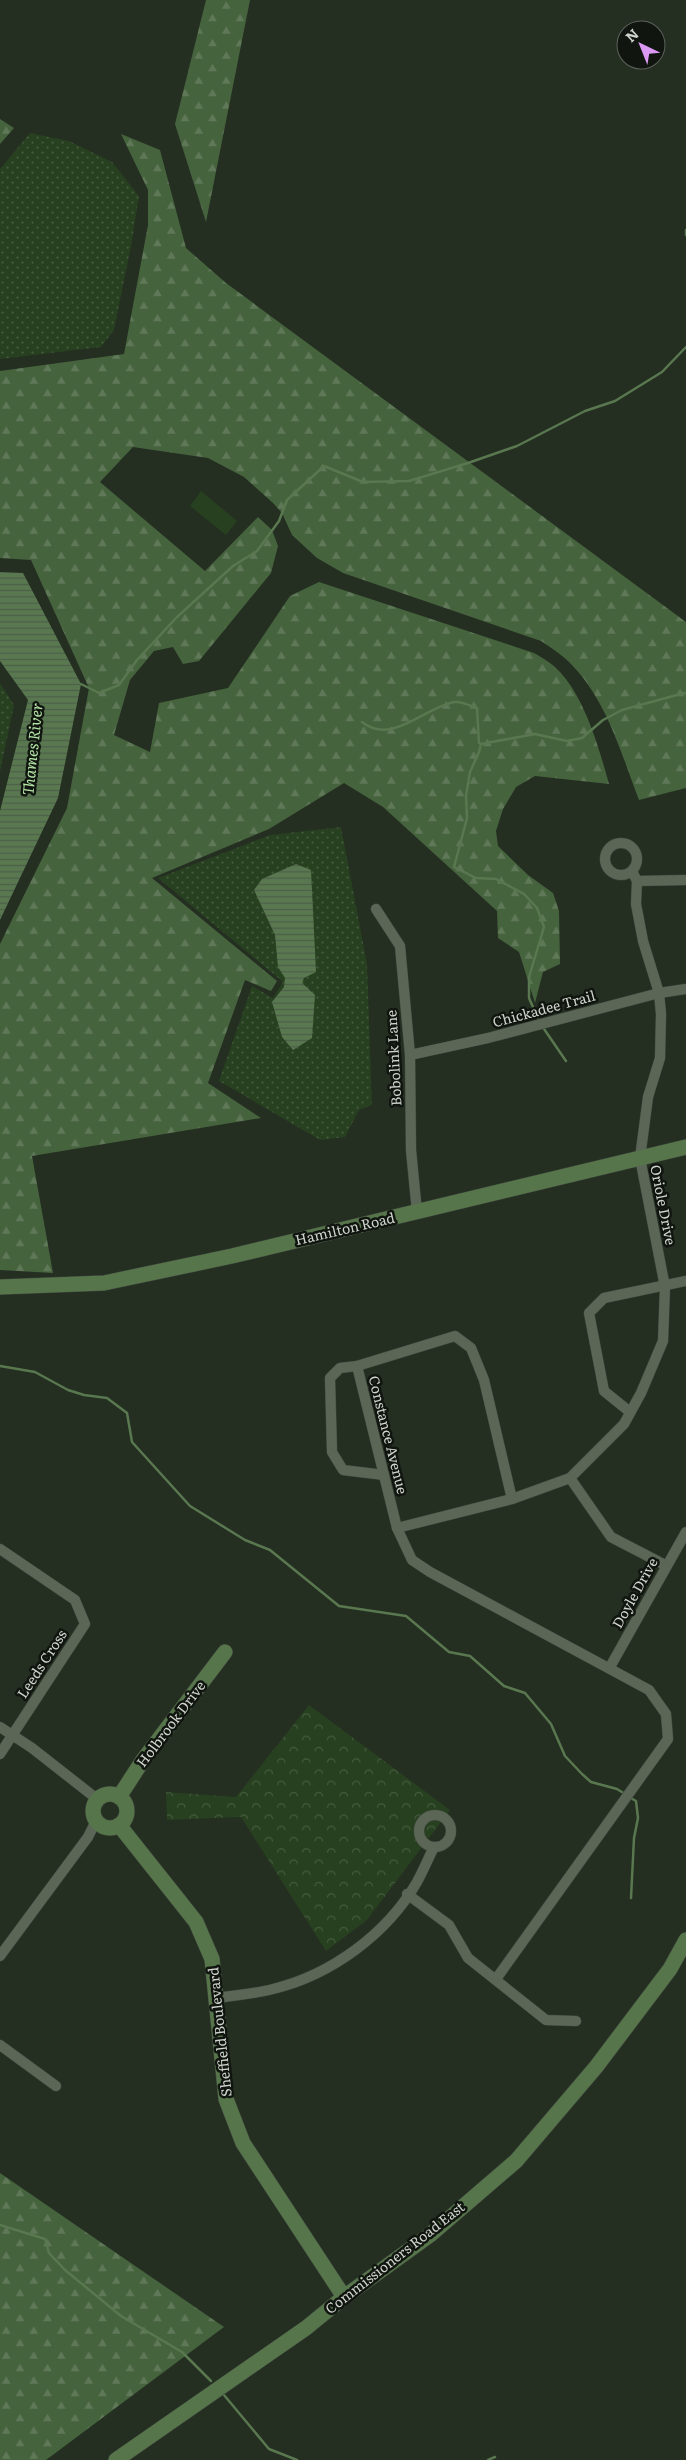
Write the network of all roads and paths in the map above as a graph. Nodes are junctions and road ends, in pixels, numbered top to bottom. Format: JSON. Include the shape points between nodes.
{"nodes":[{"id":1,"x":632,"y":870,"type":"dead end"},
{"id":2,"x":686,"y":880,"type":"edge"},
{"id":3,"x":637,"y":881,"type":"junction"},
{"id":4,"x":376,"y":909,"type":"dead end"},
{"id":5,"x":686,"y":989,"type":"edge"},
{"id":6,"x":659,"y":994,"type":"junction"},
{"id":7,"x":410,"y":1056,"type":"junction"},
{"id":8,"x":686,"y":1147,"type":"edge"},
{"id":9,"x":640,"y":1158,"type":"junction"},
{"id":10,"x":417,"y":1212,"type":"junction"},
{"id":11,"x":686,"y":1281,"type":"edge"},
{"id":12,"x":664,"y":1286,"type":"junction"},
{"id":13,"x":0,"y":1287,"type":"edge"},
{"id":14,"x":357,"y":1366,"type":"junction"},
{"id":15,"x":630,"y":1412,"type":"junction"},
{"id":16,"x":384,"y":1476,"type":"junction"},
{"id":17,"x":570,"y":1478,"type":"junction"},
{"id":18,"x":512,"y":1499,"type":"junction"},
{"id":19,"x":397,"y":1528,"type":"junction"},
{"id":20,"x":686,"y":1532,"type":"edge"},
{"id":21,"x":2,"y":1554,"type":"edge"},
{"id":22,"x":665,"y":1565,"type":"junction"},
{"id":23,"x":224,"y":1652,"type":"dead end"},
{"id":24,"x":610,"y":1667,"type":"junction"},
{"id":25,"x":0,"y":1727,"type":"edge"},
{"id":26,"x":13,"y":1736,"type":"junction"},
{"id":27,"x":1,"y":1753,"type":"edge"},
{"id":28,"x":120,"y":1797,"type":"junction"},
{"id":29,"x":97,"y":1799,"type":"junction"},
{"id":30,"x":96,"y":1822,"type":"junction"},
{"id":31,"x":118,"y":1825,"type":"junction"},
{"id":32,"x":434,"y":1847,"type":"dead end"},
{"id":33,"x":408,"y":1894,"type":"junction"},
{"id":34,"x":686,"y":1940,"type":"edge"},
{"id":35,"x":0,"y":1956,"type":"edge"},
{"id":36,"x":496,"y":1979,"type":"junction"},
{"id":37,"x":216,"y":1998,"type":"junction"},
{"id":38,"x":576,"y":2021,"type":"dead end"},
{"id":39,"x":0,"y":2045,"type":"edge"},
{"id":40,"x":56,"y":2086,"type":"dead end"},
{"id":41,"x":344,"y":2297,"type":"junction"},
{"id":42,"x":116,"y":2460,"type":"edge"}],
"edges":[{"from":1,"to":3,"type":"street","name":"Oriole Drive"},
{"from":2,"to":3,"type":"street"},
{"from":3,"to":6,"type":"street","name":"Oriole Drive","via":[[636,904],[643,941]]},
{"from":4,"to":7,"type":"street","name":"Bobolink Lane","via":[[400,946]]},
{"from":5,"to":6,"type":"street","name":"Chickadee Trail"},
{"from":6,"to":7,"type":"street","name":"Chickadee Trail"},
{"from":6,"to":9,"type":"street","name":"Oriole Drive","via":[[660,1058],[648,1097]]},
{"from":7,"to":10,"type":"street","name":"Bobolink Lane","via":[[411,1150]]},
{"from":8,"to":9,"type":"main road","name":"Hamilton Road"},
{"from":9,"to":10,"type":"main road","name":"Hamilton Road"},
{"from":9,"to":12,"type":"street","name":"Oriole Drive"},
{"from":10,"to":13,"type":"main road","name":"Hamilton Road","via":[[104,1283]]},
{"from":11,"to":12,"type":"street"},
{"from":12,"to":15,"type":"street","name":"Oriole Drive","via":[[663,1342]]},
{"from":12,"to":15,"type":"street","via":[[604,1298],[588,1313],[604,1391]]},
{"from":14,"to":16,"type":"street","name":"Constance Avenue"},
{"from":14,"to":16,"type":"street","via":[[340,1368],[330,1378],[332,1452],[343,1470]]},
{"from":14,"to":18,"type":"street","name":"Constance Avenue","via":[[455,1336],[471,1348],[484,1380]]},
{"from":15,"to":17,"type":"street","name":"Oriole Drive","via":[[624,1424]]},
{"from":16,"to":19,"type":"street","name":"Constance Avenue"},
{"from":17,"to":18,"type":"street","name":"Oriole Drive"},
{"from":17,"to":22,"type":"street","via":[[612,1537]]},
{"from":18,"to":19,"type":"street","name":"Oriole Drive"},
{"from":19,"to":24,"type":"street","name":"Constance Avenue","via":[[412,1560],[430,1572]]},
{"from":20,"to":22,"type":"street","name":"Doyle Drive"},
{"from":21,"to":26,"type":"street","name":"Leeds Cross","via":[[75,1600],[85,1624]]},
{"from":22,"to":24,"type":"street","name":"Doyle Drive"},
{"from":23,"to":28,"type":"main road","name":"Holbrook Drive","via":[[143,1760]]},
{"from":24,"to":36,"type":"street","name":"Constance Avenue","via":[[649,1690],[666,1714],[668,1739]]},
{"from":25,"to":26,"type":"street"},
{"from":26,"to":27,"type":"street"},
{"from":26,"to":29,"type":"street"},
{"from":28,"to":29,"type":"main road","via":[[106,1794]]},
{"from":28,"to":31,"type":"main road","via":[[126,1804],[127,1814]]},
{"from":29,"to":30,"type":"main road","via":[[93,1813]]},
{"from":30,"to":31,"type":"main road","via":[[104,1827]]},
{"from":30,"to":35,"type":"street"},
{"from":31,"to":37,"type":"main road","name":"Sheffield Boulevard","via":[[196,1922],[212,1959]]},
{"from":32,"to":33,"type":"street"},
{"from":33,"to":36,"type":"street","via":[[450,1925],[468,1958]]},
{"from":33,"to":37,"type":"street","via":[[364,1943],[318,1973],[271,1990]]},
{"from":34,"to":41,"type":"main road","name":"Commissioners Road East","via":[[670,1969],[596,2067],[516,2161],[430,2235]]},
{"from":36,"to":38,"type":"street","via":[[546,2020]]},
{"from":37,"to":41,"type":"main road","name":"Sheffield Boulevard","via":[[226,2099],[243,2143]]},
{"from":39,"to":40,"type":"street"},
{"from":41,"to":42,"type":"main road","name":"Commissioners Road East","via":[[306,2328]]}]}
